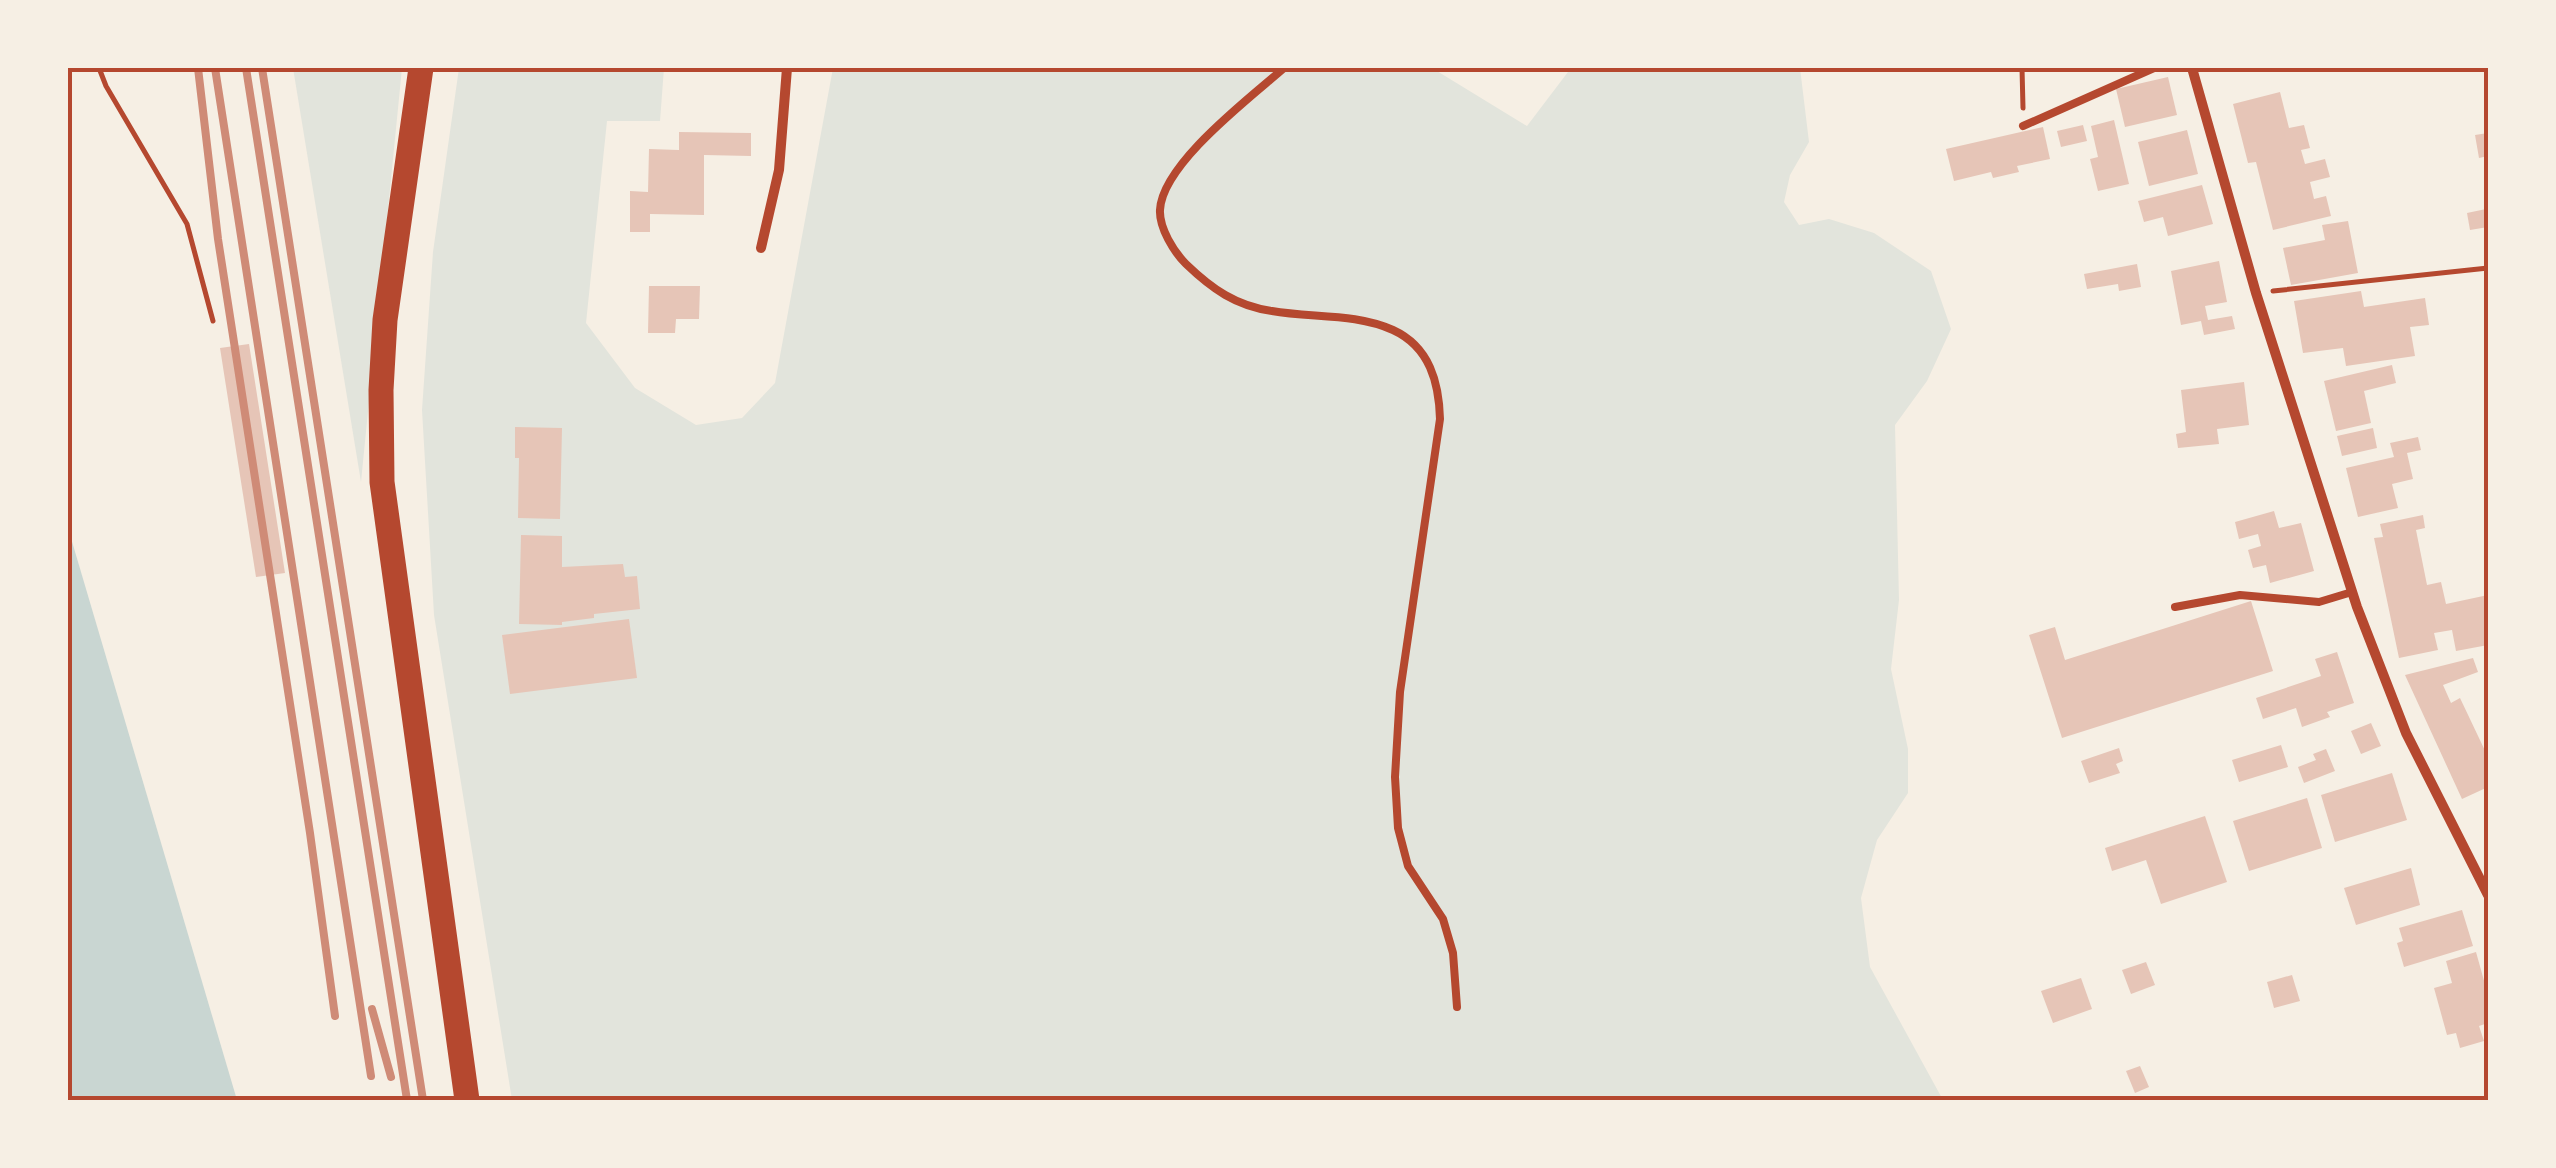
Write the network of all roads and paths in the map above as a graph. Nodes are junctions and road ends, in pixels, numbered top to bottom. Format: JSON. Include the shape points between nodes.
{"nodes":[{"id":1,"x":99,"y":68,"type":"edge"},
{"id":2,"x":420,"y":68,"type":"edge"},
{"id":3,"x":787,"y":68,"type":"edge"},
{"id":4,"x":1284,"y":68,"type":"edge"},
{"id":5,"x":2022,"y":68,"type":"edge"},
{"id":6,"x":2154,"y":68,"type":"edge"},
{"id":7,"x":2192,"y":68,"type":"edge"},
{"id":8,"x":2024,"y":126,"type":"joint"},
{"id":9,"x":760,"y":248,"type":"dead end"},
{"id":10,"x":2488,"y":268,"type":"edge"},
{"id":11,"x":2256,"y":293,"type":"junction"},
{"id":12,"x":213,"y":321,"type":"dead end"},
{"id":13,"x":2352,"y":592,"type":"junction"},
{"id":14,"x":2175,"y":607,"type":"dead end"},
{"id":15,"x":2488,"y":895,"type":"edge"},
{"id":16,"x":1457,"y":1007,"type":"dead end"},
{"id":17,"x":468,"y":1100,"type":"edge"}],
"edges":[{"from":1,"to":12,"type":"path","via":[[187,224]]},
{"from":2,"to":17,"type":"main road","via":[[385,320],[382,482]]},
{"from":3,"to":9,"type":"street","via":[[778,170]]},
{"from":4,"to":16,"type":"lane","via":[[1193,149],[1160,210],[1179,257],[1235,302],[1394,330],[1432,368],[1440,420],[1400,692],[1395,778],[1408,866],[1442,919],[1453,953]]},
{"from":5,"to":8,"type":"path"},
{"from":6,"to":8,"type":"lane"},
{"from":7,"to":11,"type":"street"},
{"from":10,"to":11,"type":"path"},
{"from":11,"to":13,"type":"street"},
{"from":13,"to":14,"type":"lane","via":[[2319,602],[2240,595]]},
{"from":13,"to":15,"type":"street","via":[[2406,733]]}]}
